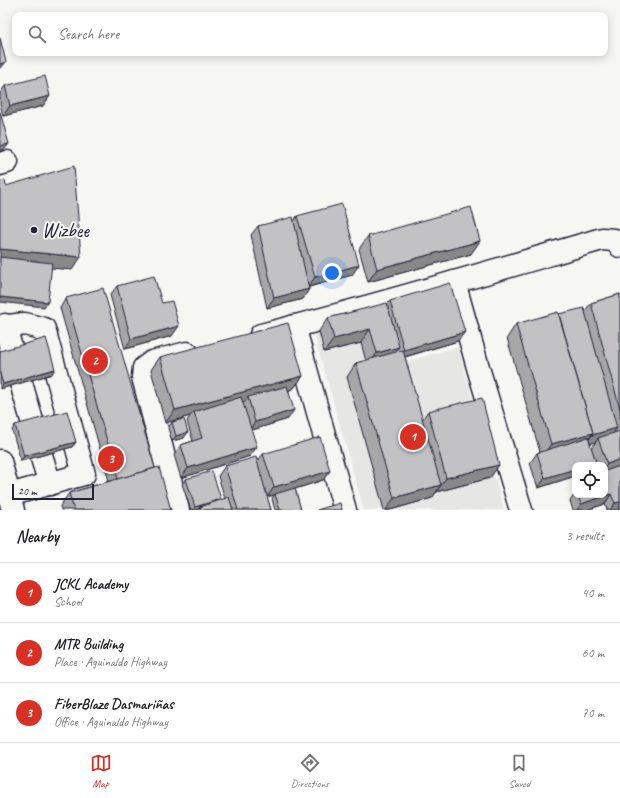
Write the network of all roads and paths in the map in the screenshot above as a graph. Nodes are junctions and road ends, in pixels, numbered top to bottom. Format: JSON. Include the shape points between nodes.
{"nodes":[{"id":1,"x":620,"y":246,"type":"edge"},
{"id":2,"x":454,"y":282,"type":"junction"},
{"id":3,"x":2,"y":326,"type":"edge"},
{"id":4,"x":294,"y":326,"type":"junction"},
{"id":5,"x":242,"y":339,"type":"edge"},
{"id":6,"x":204,"y":349,"type":"edge"},
{"id":7,"x":12,"y":352,"type":"edge"},
{"id":8,"x":21,"y":383,"type":"edge"},
{"id":9,"x":33,"y":424,"type":"edge"},
{"id":10,"x":41,"y":455,"type":"edge"},
{"id":11,"x":0,"y":461,"type":"edge"},
{"id":12,"x":50,"y":484,"type":"junction"},
{"id":13,"x":12,"y":502,"type":"edge"},
{"id":14,"x":178,"y":510,"type":"edge"},
{"id":15,"x":345,"y":510,"type":"edge"},
{"id":16,"x":521,"y":510,"type":"edge"}],
"edges":[{"from":1,"to":2,"type":"main road","via":[[614,240],[602,239]]},
{"from":2,"to":4,"type":"main road"},
{"from":2,"to":16,"type":"main road"},
{"from":3,"to":7,"type":"main road"},
{"from":3,"to":12,"type":"main road","via":[[25,324],[44,330],[84,474]]},
{"from":4,"to":5,"type":"main road"},
{"from":4,"to":15,"type":"main road"},
{"from":6,"to":14,"type":"main road","via":[[152,362],[144,368],[143,377]]},
{"from":8,"to":9,"type":"main road"},
{"from":10,"to":12,"type":"main road"},
{"from":11,"to":13,"type":"main road"},
{"from":12,"to":13,"type":"main road"}]}
